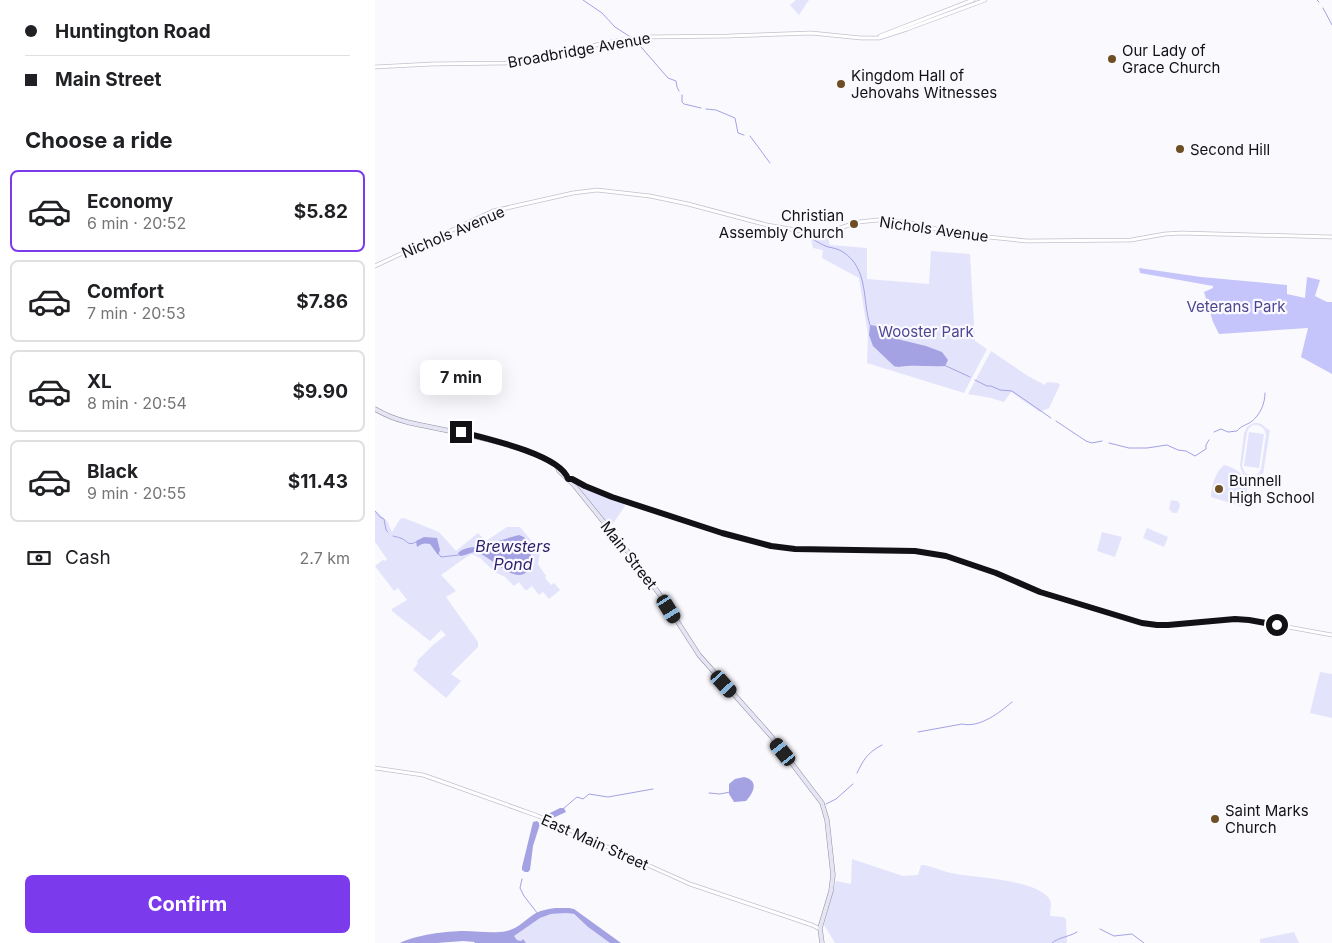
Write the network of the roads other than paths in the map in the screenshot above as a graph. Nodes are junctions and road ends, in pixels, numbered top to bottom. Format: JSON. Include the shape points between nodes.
{"nodes":[{"id":1,"x":973,"y":0,"type":"edge"},
{"id":2,"x":985,"y":0,"type":"edge"},
{"id":3,"x":874,"y":38,"type":"junction"},
{"id":4,"x":375,"y":67,"type":"edge"},
{"id":5,"x":1332,"y":237,"type":"edge"},
{"id":6,"x":375,"y":266,"type":"edge"},
{"id":7,"x":375,"y":409,"type":"edge"},
{"id":8,"x":568,"y":479,"type":"junction"},
{"id":9,"x":1332,"y":635,"type":"edge"},
{"id":10,"x":375,"y":768,"type":"edge"},
{"id":11,"x":821,"y":928,"type":"junction"},
{"id":12,"x":822,"y":943,"type":"edge"}],
"edges":[{"from":1,"to":3,"type":"main road","name":"Broadbridge Avenue"},
{"from":2,"to":3,"type":"main road","name":"Broadbridge Avenue"},
{"from":3,"to":4,"type":"main road","name":"Broadbridge Avenue","via":[[811,34],[629,38],[506,63]]},
{"from":5,"to":6,"type":"main road","name":"Nichols Avenue","via":[[1181,233],[1131,240],[1027,241],[958,234],[906,222],[877,220],[813,233],[650,196],[597,190],[493,211]]},
{"from":7,"to":8,"type":"main road","name":"Main Street","via":[[407,422],[470,434],[532,452],[548,459]]},
{"from":8,"to":9,"type":"main road","via":[[675,518],[771,546],[915,551],[946,556],[1040,592],[1142,623],[1168,625],[1235,619]]},
{"from":8,"to":11,"type":"main road","name":"Main Street","via":[[636,562],[699,655],[771,736],[822,803],[833,875]]},
{"from":10,"to":11,"type":"main road","name":"East Main Street","via":[[423,775],[446,783],[536,816],[685,882]]},
{"from":11,"to":12,"type":"main road","name":"Main Street"}]}
